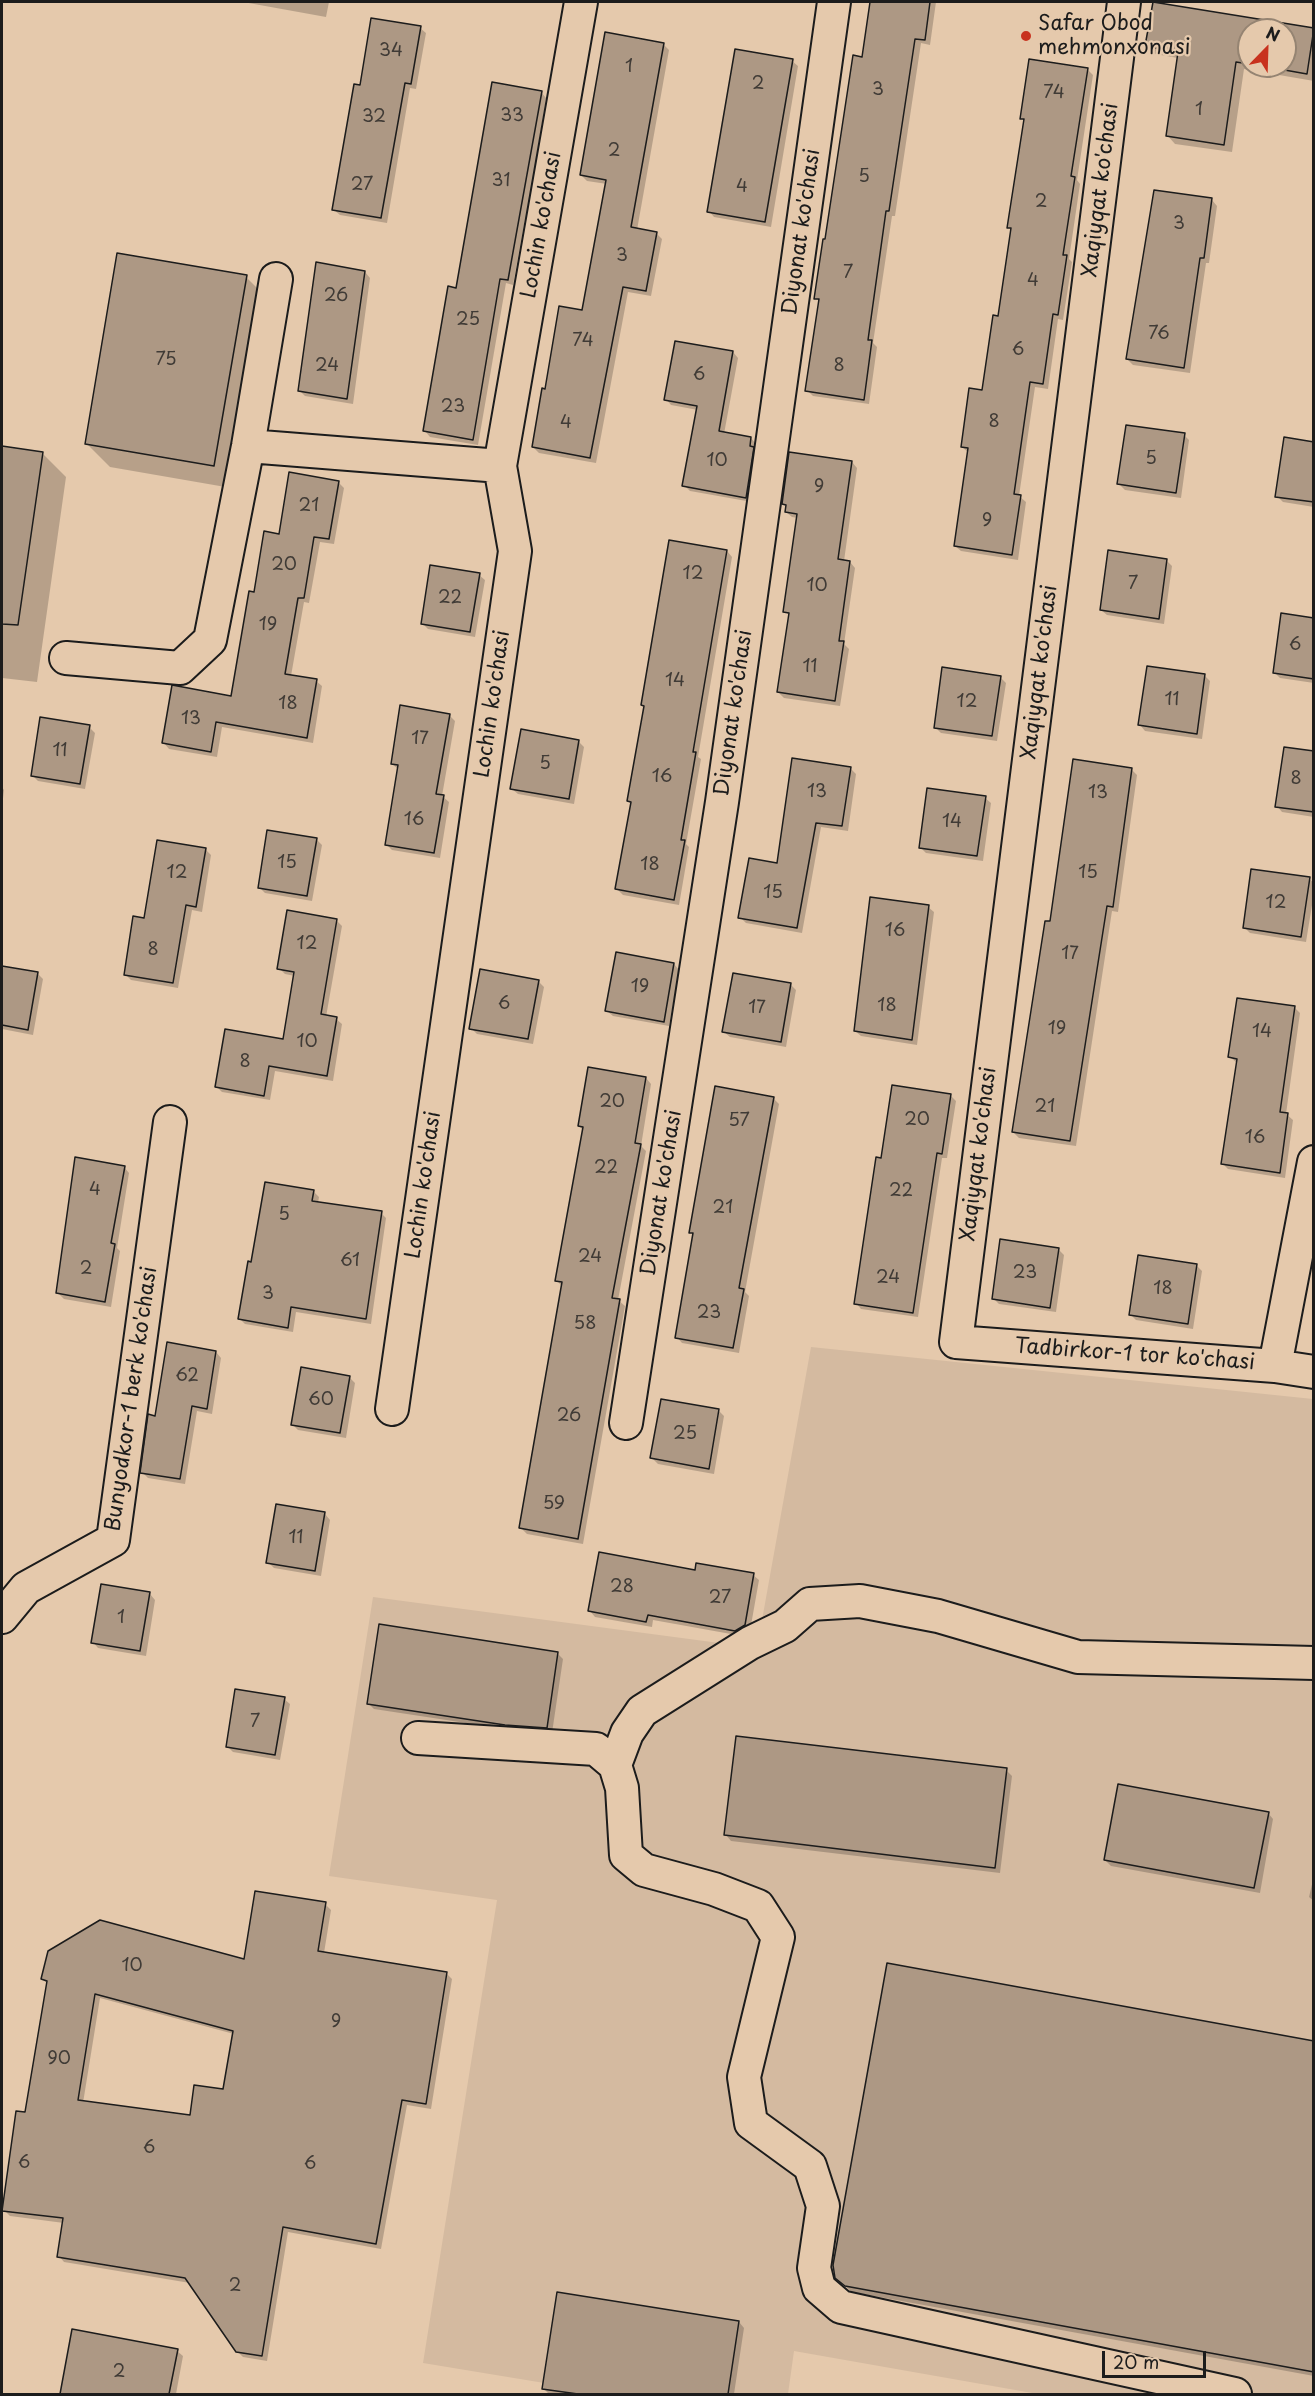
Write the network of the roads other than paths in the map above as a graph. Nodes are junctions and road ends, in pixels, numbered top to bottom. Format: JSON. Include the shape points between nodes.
{"nodes":[{"id":1,"x":581,"y":2,"type":"edge"},
{"id":2,"x":834,"y":2,"type":"edge"},
{"id":3,"x":1124,"y":2,"type":"edge"},
{"id":4,"x":276,"y":279,"type":"dead end"},
{"id":5,"x":248,"y":446,"type":"junction"},
{"id":6,"x":500,"y":466,"type":"junction"},
{"id":7,"x":66,"y":658,"type":"dead end"},
{"id":8,"x":170,"y":1122,"type":"dead end"},
{"id":9,"x":1314,"y":1162,"type":"edge"},
{"id":10,"x":956,"y":1342,"type":"joint"},
{"id":11,"x":1275,"y":1366,"type":"junction"},
{"id":12,"x":1314,"y":1372,"type":"edge"},
{"id":13,"x":392,"y":1409,"type":"dead end"},
{"id":14,"x":626,"y":1423,"type":"dead end"},
{"id":15,"x":2,"y":1617,"type":"edge"},
{"id":16,"x":1314,"y":1663,"type":"edge"},
{"id":17,"x":418,"y":1738,"type":"dead end"},
{"id":18,"x":615,"y":1765,"type":"junction"},
{"id":19,"x":1235,"y":2394,"type":"edge"}],
"edges":[{"from":1,"to":6,"type":"street","name":"Lochin ko'chasi"},
{"from":2,"to":14,"type":"street","name":"Diyonat ko'chasi","via":[[722,802]]},
{"from":3,"to":10,"type":"street","name":"Xaqiyqat ko'chasi"},
{"from":4,"to":5,"type":"street"},
{"from":5,"to":6,"type":"street"},
{"from":5,"to":7,"type":"street","via":[[210,639],[180,668]]},
{"from":6,"to":13,"type":"street","name":"Lochin ko'chasi","via":[[515,551]]},
{"from":8,"to":15,"type":"street","name":"Bunyodkor-1 berk ko'chasi","via":[[113,1540],[26,1588]]},
{"from":9,"to":11,"type":"street"},
{"from":10,"to":11,"type":"street","name":"Tadbirkor-1 tor ko'chasi"},
{"from":11,"to":12,"type":"street","name":"Tadbirkor-1 tor ko'chasi"},
{"from":16,"to":18,"type":"street","via":[[1078,1657],[938,1616],[860,1601],[810,1604],[785,1626],[750,1643],[642,1712],[627,1733]]},
{"from":17,"to":18,"type":"street","via":[[596,1749]]},
{"from":18,"to":19,"type":"street","via":[[622,1788],[626,1855],[644,1870],[758,1906],[778,1937],[744,2078],[751,2123],[810,2166],[824,2206],[814,2268],[819,2288],[841,2307]]}]}
